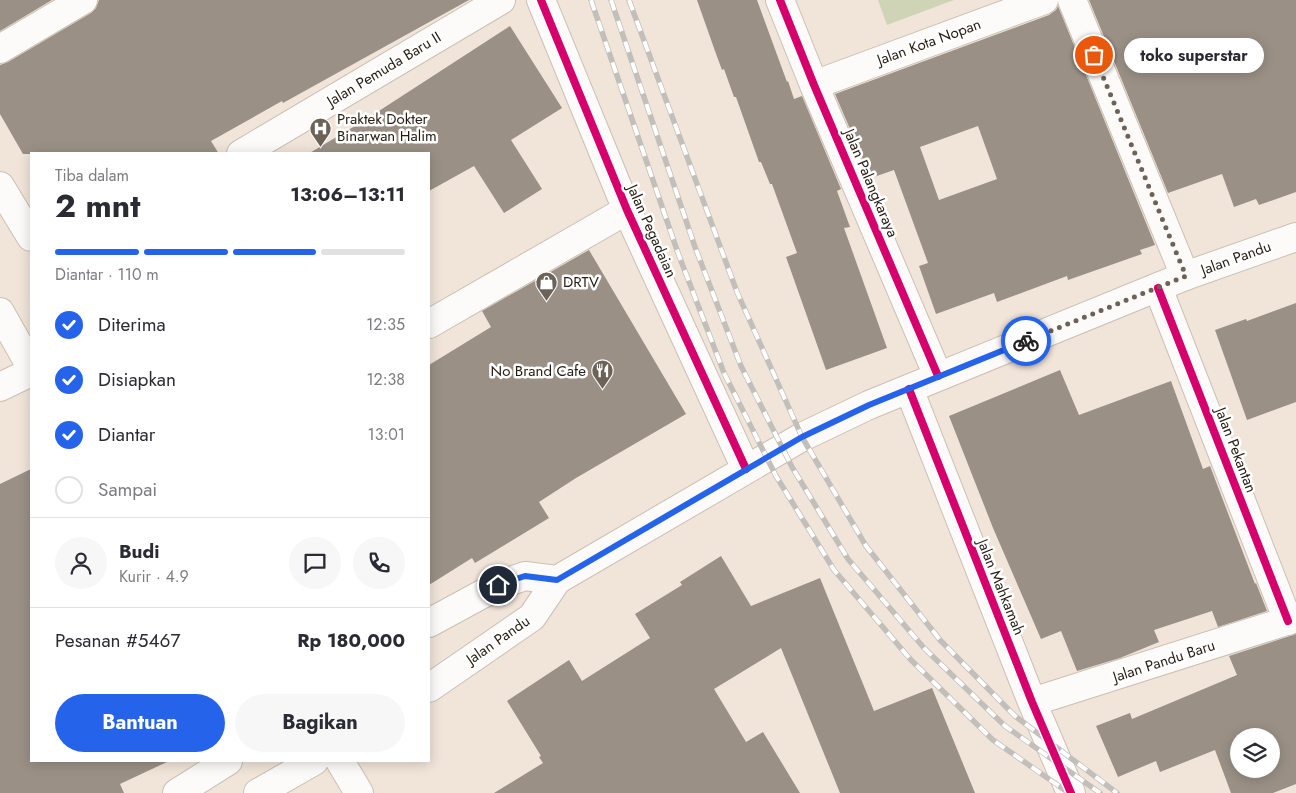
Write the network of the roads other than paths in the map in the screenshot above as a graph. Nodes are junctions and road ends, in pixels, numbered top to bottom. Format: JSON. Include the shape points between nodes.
{"nodes":[{"id":1,"x":83,"y":0,"type":"edge"},
{"id":2,"x":501,"y":0,"type":"edge"},
{"id":3,"x":541,"y":0,"type":"edge"},
{"id":4,"x":780,"y":0,"type":"edge"},
{"id":5,"x":1044,"y":0,"type":"edge"},
{"id":6,"x":1072,"y":0,"type":"edge"},
{"id":7,"x":0,"y":49,"type":"edge"},
{"id":8,"x":814,"y":85,"type":"junction"},
{"id":9,"x":244,"y":152,"type":"edge"},
{"id":10,"x":0,"y":186,"type":"edge"},
{"id":11,"x":627,"y":210,"type":"junction"},
{"id":12,"x":30,"y":235,"type":"edge"},
{"id":13,"x":1296,"y":236,"type":"edge"},
{"id":14,"x":1186,"y":276,"type":"junction"},
{"id":15,"x":1158,"y":288,"type":"junction"},
{"id":16,"x":0,"y":312,"type":"edge"},
{"id":17,"x":430,"y":323,"type":"edge"},
{"id":18,"x":30,"y":365,"type":"edge"},
{"id":19,"x":30,"y":372,"type":"edge"},
{"id":20,"x":938,"y":376,"type":"junction"},
{"id":21,"x":0,"y":387,"type":"edge"},
{"id":22,"x":909,"y":389,"type":"junction"},
{"id":23,"x":746,"y":469,"type":"junction"},
{"id":24,"x":557,"y":580,"type":"junction"},
{"id":25,"x":1292,"y":620,"type":"edge"},
{"id":26,"x":430,"y":622,"type":"edge"},
{"id":27,"x":430,"y":687,"type":"edge"},
{"id":28,"x":1032,"y":702,"type":"junction"},
{"id":29,"x":226,"y":762,"type":"edge"},
{"id":30,"x":312,"y":762,"type":"edge"},
{"id":31,"x":341,"y":762,"type":"edge"},
{"id":32,"x":288,"y":776,"type":"edge"},
{"id":33,"x":177,"y":793,"type":"edge"},
{"id":34,"x":258,"y":793,"type":"edge"},
{"id":35,"x":359,"y":793,"type":"edge"},
{"id":36,"x":1071,"y":793,"type":"edge"}],
"edges":[{"from":1,"to":7,"type":"street"},
{"from":2,"to":9,"type":"street","name":"Jalan Pemuda Baru II"},
{"from":3,"to":11,"type":"street","name":"Jalan Pegadaian"},
{"from":4,"to":8,"type":"street","name":"Jalan Palangkaraya"},
{"from":5,"to":8,"type":"street","name":"Jalan Kota Nopan"},
{"from":6,"to":14,"type":"street"},
{"from":8,"to":20,"type":"street","name":"Jalan Palangkaraya"},
{"from":10,"to":12,"type":"street"},
{"from":11,"to":17,"type":"street"},
{"from":11,"to":23,"type":"street","name":"Jalan Pegadaian"},
{"from":13,"to":14,"type":"street","name":"Jalan Pandu"},
{"from":14,"to":15,"type":"street","name":"Jalan Pandu"},
{"from":15,"to":20,"type":"street","name":"Jalan Pandu"},
{"from":15,"to":25,"type":"street","name":"Jalan Pekantan"},
{"from":16,"to":18,"type":"street"},
{"from":19,"to":21,"type":"street"},
{"from":20,"to":22,"type":"street","name":"Jalan Pandu"},
{"from":22,"to":23,"type":"street","name":"Jalan Pandu","via":[[810,433]]},
{"from":22,"to":28,"type":"street","name":"Jalan Mahkamah"},
{"from":23,"to":24,"type":"street","name":"Jalan Pandu"},
{"from":24,"to":26,"type":"street","via":[[525,576],[498,585]]},
{"from":24,"to":27,"type":"street","name":"Jalan Pandu","via":[[532,617]]},
{"from":25,"to":28,"type":"street","name":"Jalan Pandu Baru"},
{"from":28,"to":36,"type":"street","name":"Jalan Mahkamah"},
{"from":29,"to":33,"type":"street"},
{"from":30,"to":32,"type":"street"},
{"from":31,"to":35,"type":"street"},
{"from":32,"to":34,"type":"street"}]}
